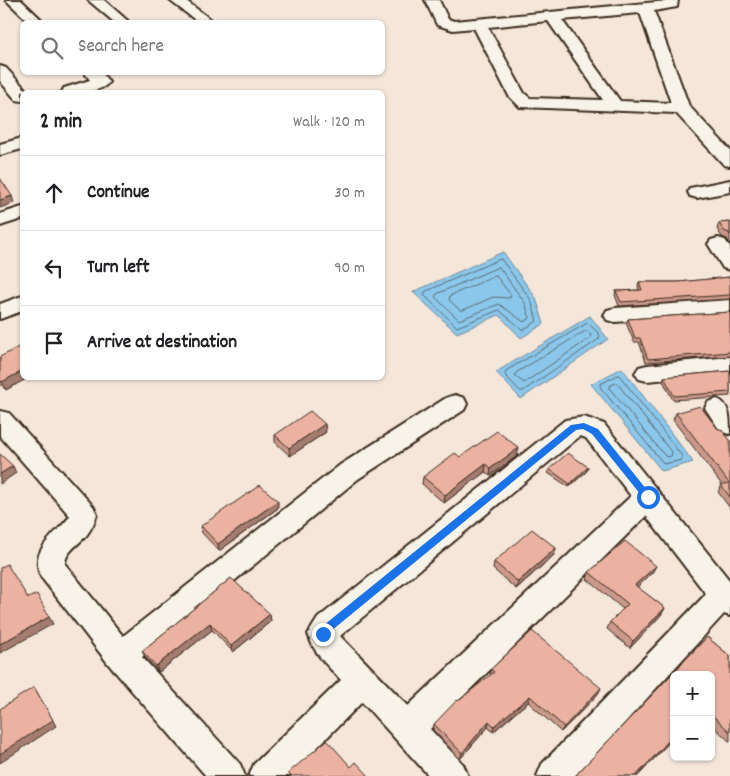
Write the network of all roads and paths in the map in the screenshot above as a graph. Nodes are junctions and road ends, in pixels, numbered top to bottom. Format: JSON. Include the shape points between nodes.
{"nodes":[{"id":1,"x":13,"y":0,"type":"edge"},
{"id":2,"x":95,"y":0,"type":"edge"},
{"id":3,"x":176,"y":0,"type":"edge"},
{"id":4,"x":432,"y":0,"type":"edge"},
{"id":5,"x":671,"y":0,"type":"edge"},
{"id":6,"x":646,"y":8,"type":"junction"},
{"id":7,"x":553,"y":18,"type":"junction"},
{"id":8,"x":35,"y":20,"type":"edge"},
{"id":9,"x":120,"y":20,"type":"edge"},
{"id":10,"x":204,"y":20,"type":"edge"},
{"id":11,"x":479,"y":24,"type":"junction"},
{"id":12,"x":0,"y":71,"type":"edge"},
{"id":13,"x":95,"y":75,"type":"edge"},
{"id":14,"x":76,"y":90,"type":"edge"},
{"id":15,"x":20,"y":94,"type":"edge"},
{"id":16,"x":616,"y":107,"type":"junction"},
{"id":17,"x":681,"y":108,"type":"junction"},
{"id":18,"x":20,"y":144,"type":"edge"},
{"id":19,"x":0,"y":150,"type":"edge"},
{"id":20,"x":730,"y":162,"type":"edge"},
{"id":21,"x":730,"y":186,"type":"edge"},
{"id":22,"x":697,"y":192,"type":"dead end"},
{"id":23,"x":20,"y":214,"type":"edge"},
{"id":24,"x":0,"y":220,"type":"edge"},
{"id":25,"x":718,"y":244,"type":"dead end"},
{"id":26,"x":730,"y":263,"type":"edge"},
{"id":27,"x":20,"y":303,"type":"edge"},
{"id":28,"x":730,"y":307,"type":"edge"},
{"id":29,"x":0,"y":312,"type":"edge"},
{"id":30,"x":615,"y":315,"type":"dead end"},
{"id":31,"x":730,"y":365,"type":"edge"},
{"id":32,"x":647,"y":373,"type":"dead end"},
{"id":33,"x":455,"y":404,"type":"dead end"},
{"id":34,"x":0,"y":420,"type":"edge"},
{"id":35,"x":648,"y":497,"type":"junction"},
{"id":36,"x":727,"y":599,"type":"edge"},
{"id":37,"x":121,"y":656,"type":"junction"},
{"id":38,"x":362,"y":680,"type":"junction"},
{"id":39,"x":408,"y":728,"type":"junction"},
{"id":40,"x":228,"y":776,"type":"edge"},
{"id":41,"x":266,"y":776,"type":"edge"},
{"id":42,"x":451,"y":776,"type":"edge"},
{"id":43,"x":554,"y":776,"type":"edge"}],
"edges":[{"from":1,"to":8,"type":"street"},
{"from":2,"to":9,"type":"street"},
{"from":3,"to":10,"type":"street"},
{"from":4,"to":11,"type":"street","via":[[442,22],[447,25]]},
{"from":5,"to":6,"type":"street","via":[[673,3],[668,6]]},
{"from":6,"to":7,"type":"street"},
{"from":6,"to":17,"type":"street"},
{"from":7,"to":11,"type":"street"},
{"from":7,"to":16,"type":"street"},
{"from":11,"to":16,"type":"street","via":[[522,101]]},
{"from":12,"to":15,"type":"street"},
{"from":13,"to":14,"type":"street","via":[[101,82]]},
{"from":16,"to":17,"type":"street"},
{"from":17,"to":20,"type":"street"},
{"from":18,"to":19,"type":"street"},
{"from":21,"to":22,"type":"street"},
{"from":23,"to":24,"type":"street"},
{"from":25,"to":26,"type":"street"},
{"from":27,"to":29,"type":"street"},
{"from":28,"to":30,"type":"street"},
{"from":31,"to":32,"type":"street"},
{"from":33,"to":37,"type":"street","via":[[349,472]]},
{"from":34,"to":37,"type":"street","via":[[84,514],[81,523],[56,550],[51,568]]},
{"from":35,"to":36,"type":"street"},
{"from":35,"to":38,"type":"street","via":[[595,431],[580,426],[569,430],[323,634],[326,643]]},
{"from":35,"to":39,"type":"street"},
{"from":36,"to":43,"type":"street"},
{"from":37,"to":40,"type":"street"},
{"from":38,"to":39,"type":"street"},
{"from":38,"to":41,"type":"street"},
{"from":39,"to":42,"type":"street"}]}
